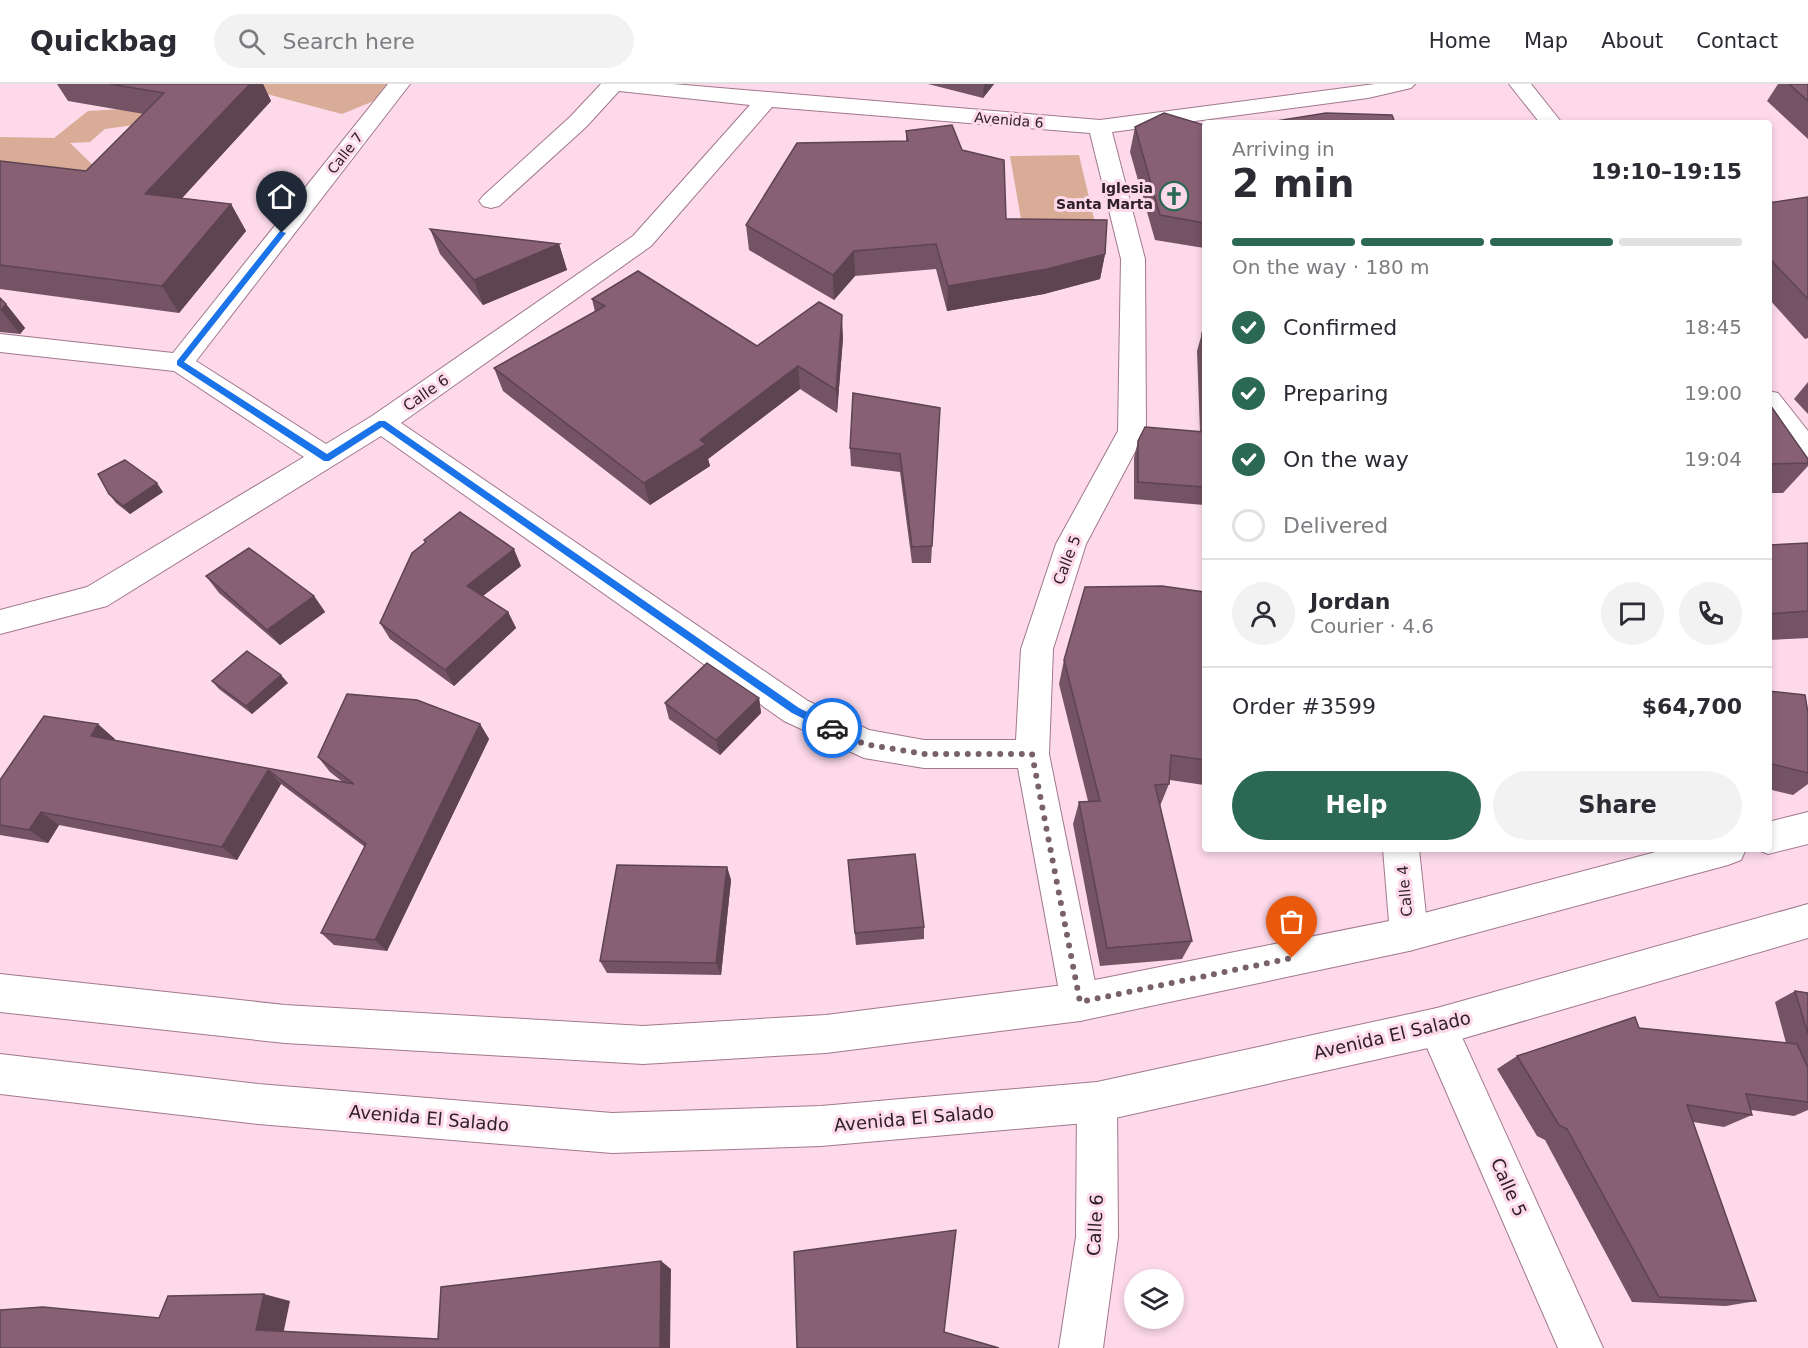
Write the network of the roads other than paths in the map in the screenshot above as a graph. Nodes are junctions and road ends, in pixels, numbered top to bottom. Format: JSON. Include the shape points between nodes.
{"nodes":[{"id":1,"x":399,"y":84,"type":"edge"},
{"id":2,"x":613,"y":84,"type":"edge"},
{"id":3,"x":1404,"y":84,"type":"edge"},
{"id":4,"x":1520,"y":84,"type":"edge"},
{"id":5,"x":766,"y":100,"type":"junction"},
{"id":6,"x":1549,"y":120,"type":"edge"},
{"id":7,"x":1100,"y":128,"type":"junction"},
{"id":8,"x":491,"y":201,"type":"dead end"},
{"id":9,"x":0,"y":343,"type":"edge"},
{"id":10,"x":180,"y":363,"type":"junction"},
{"id":11,"x":1772,"y":405,"type":"edge"},
{"id":12,"x":382,"y":423,"type":"junction"},
{"id":13,"x":1808,"y":450,"type":"edge"},
{"id":14,"x":327,"y":458,"type":"junction"},
{"id":15,"x":0,"y":621,"type":"edge"},
{"id":16,"x":1032,"y":754,"type":"junction"},
{"id":17,"x":1808,"y":828,"type":"edge"},
{"id":18,"x":1772,"y":837,"type":"edge"},
{"id":19,"x":1401,"y":852,"type":"edge"},
{"id":20,"x":1717,"y":852,"type":"edge"},
{"id":21,"x":1808,"y":921,"type":"edge"},
{"id":22,"x":1409,"y":934,"type":"junction"},
{"id":23,"x":1,"y":995,"type":"edge"},
{"id":24,"x":1080,"y":1002,"type":"junction"},
{"id":25,"x":1437,"y":1027,"type":"junction"},
{"id":26,"x":0,"y":1074,"type":"edge"},
{"id":27,"x":1097,"y":1102,"type":"junction"},
{"id":28,"x":1081,"y":1348,"type":"edge"},
{"id":29,"x":1581,"y":1348,"type":"edge"}],
"edges":[{"from":1,"to":10,"type":"street","name":"Calle 7"},
{"from":2,"to":5,"type":"street","name":"Avenida 6"},
{"from":2,"to":8,"type":"street","via":[[578,122]]},
{"from":3,"to":7,"type":"street","name":"Avenida 6","via":[[1373,100]]},
{"from":4,"to":6,"type":"street"},
{"from":5,"to":7,"type":"street","name":"Avenida 6"},
{"from":5,"to":12,"type":"street","name":"Calle 6","via":[[642,241]]},
{"from":7,"to":16,"type":"street","name":"Calle 5","via":[[1133,259],[1132,431],[1071,544],[1037,649]]},
{"from":9,"to":10,"type":"street"},
{"from":10,"to":14,"type":"street"},
{"from":11,"to":13,"type":"street"},
{"from":12,"to":14,"type":"street","name":"Calle 6"},
{"from":12,"to":16,"type":"street","via":[[796,711],[864,744],[924,754]]},
{"from":14,"to":15,"type":"street","name":"Calle 6","via":[[96,597]]},
{"from":16,"to":24,"type":"street","name":"Calle 5"},
{"from":17,"to":18,"type":"street"},
{"from":19,"to":22,"type":"street","name":"Calle 4"},
{"from":20,"to":22,"type":"street"},
{"from":21,"to":25,"type":"street","name":"Avenida El Salado"},
{"from":22,"to":24,"type":"street"},
{"from":23,"to":24,"type":"street","via":[[285,1024],[643,1045],[826,1034]]},
{"from":25,"to":27,"type":"street","name":"Avenida El Salado"},
{"from":25,"to":29,"type":"street","name":"Calle 5"},
{"from":26,"to":27,"type":"street","name":"Avenida El Salado","via":[[258,1104],[612,1133],[821,1126]]},
{"from":27,"to":28,"type":"street","name":"Calle 6","via":[[1097,1237]]}]}
